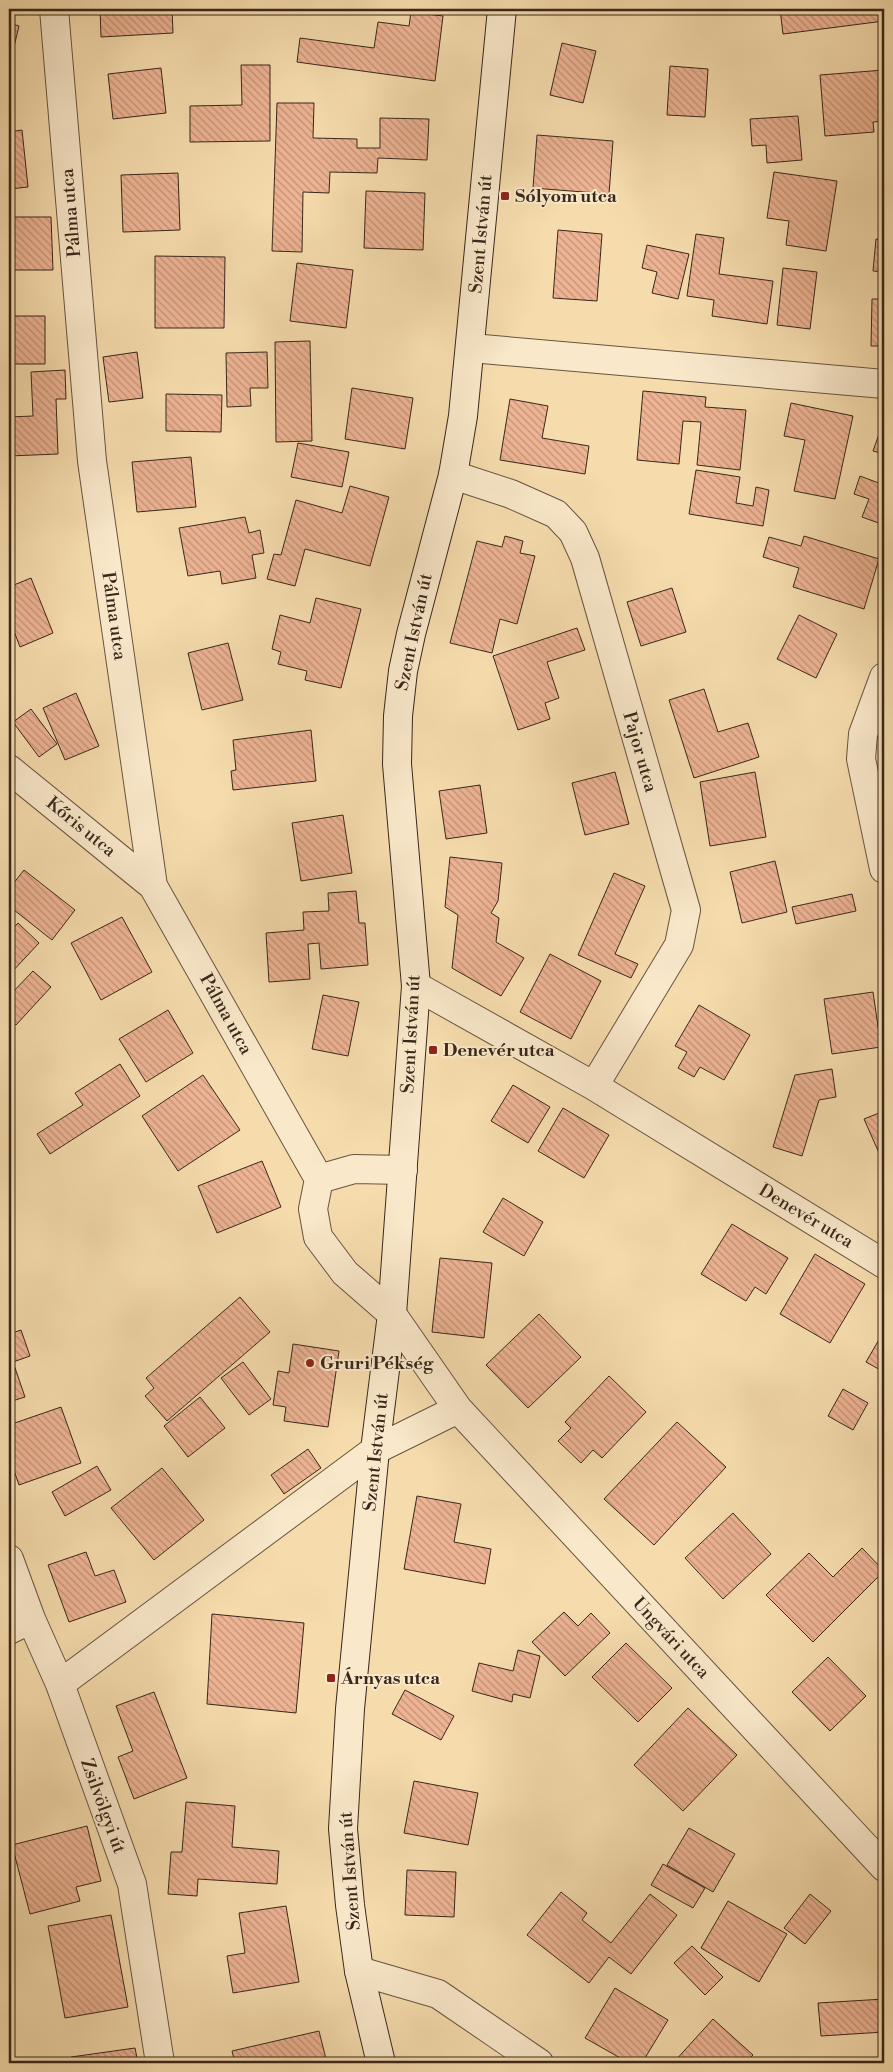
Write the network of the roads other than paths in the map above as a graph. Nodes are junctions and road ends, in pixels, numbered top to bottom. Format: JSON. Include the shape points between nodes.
{"nodes":[{"id":1,"x":54,"y":9,"type":"edge"},
{"id":2,"x":502,"y":9,"type":"edge"},
{"id":3,"x":471,"y":348,"type":"junction"},
{"id":4,"x":884,"y":384,"type":"edge"},
{"id":5,"x":453,"y":474,"type":"junction"},
{"id":6,"x":884,"y":677,"type":"edge"},
{"id":7,"x":9,"y":769,"type":"edge"},
{"id":8,"x":884,"y":869,"type":"edge"},
{"id":9,"x":154,"y":886,"type":"junction"},
{"id":10,"x":416,"y":986,"type":"junction"},
{"id":11,"x":594,"y":1086,"type":"junction"},
{"id":12,"x":403,"y":1170,"type":"junction"},
{"id":13,"x":319,"y":1180,"type":"junction"},
{"id":14,"x":884,"y":1264,"type":"edge"},
{"id":15,"x":392,"y":1314,"type":"junction"},
{"id":16,"x":458,"y":1409,"type":"junction"},
{"id":17,"x":375,"y":1450,"type":"junction"},
{"id":18,"x":9,"y":1559,"type":"edge"},
{"id":19,"x":20,"y":1624,"type":"edge"},
{"id":20,"x":60,"y":1684,"type":"junction"},
{"id":21,"x":884,"y":1867,"type":"edge"},
{"id":22,"x":359,"y":1971,"type":"junction"},
{"id":23,"x":160,"y":2063,"type":"edge"},
{"id":24,"x":381,"y":2063,"type":"edge"},
{"id":25,"x":539,"y":2063,"type":"edge"}],
"edges":[{"from":1,"to":9,"type":"street","name":"Pálma utca","via":[[92,461]]},
{"from":2,"to":3,"type":"street","name":"Szent István út"},
{"from":3,"to":4,"type":"street"},
{"from":3,"to":5,"type":"street","name":"Szent István út"},
{"from":5,"to":10,"type":"street","name":"Szent István út","via":[[411,634],[398,716],[397,764]]},
{"from":5,"to":11,"type":"street","name":"Pajor utca","via":[[556,514],[573,532],[585,558],[686,910],[679,945]]},
{"from":6,"to":8,"type":"street","via":[[863,734],[861,759]]},
{"from":7,"to":9,"type":"street","name":"Kőris utca"},
{"from":9,"to":13,"type":"street","name":"Pálma utca"},
{"from":10,"to":11,"type":"street","name":"Denevér utca"},
{"from":10,"to":12,"type":"street","name":"Szent István út"},
{"from":11,"to":14,"type":"street","name":"Denevér utca"},
{"from":12,"to":13,"type":"street","via":[[354,1169]]},
{"from":12,"to":15,"type":"street","name":"Szent István út"},
{"from":13,"to":15,"type":"street","via":[[313,1209],[318,1237],[344,1273]]},
{"from":15,"to":16,"type":"street","name":"Ungvári utca"},
{"from":15,"to":17,"type":"street","name":"Szent István út"},
{"from":16,"to":17,"type":"street"},
{"from":16,"to":21,"type":"street","name":"Ungvári utca"},
{"from":17,"to":20,"type":"street"},
{"from":17,"to":22,"type":"street","name":"Szent István út","via":[[350,1709],[343,1829]]},
{"from":18,"to":19,"type":"street","name":"Zsilvölgyi út"},
{"from":19,"to":20,"type":"street","name":"Zsilvölgyi út"},
{"from":20,"to":23,"type":"street","name":"Zsilvölgyi út","via":[[132,1884]]},
{"from":22,"to":24,"type":"street","name":"Szent István út"},
{"from":22,"to":25,"type":"street","via":[[438,1994]]}]}
